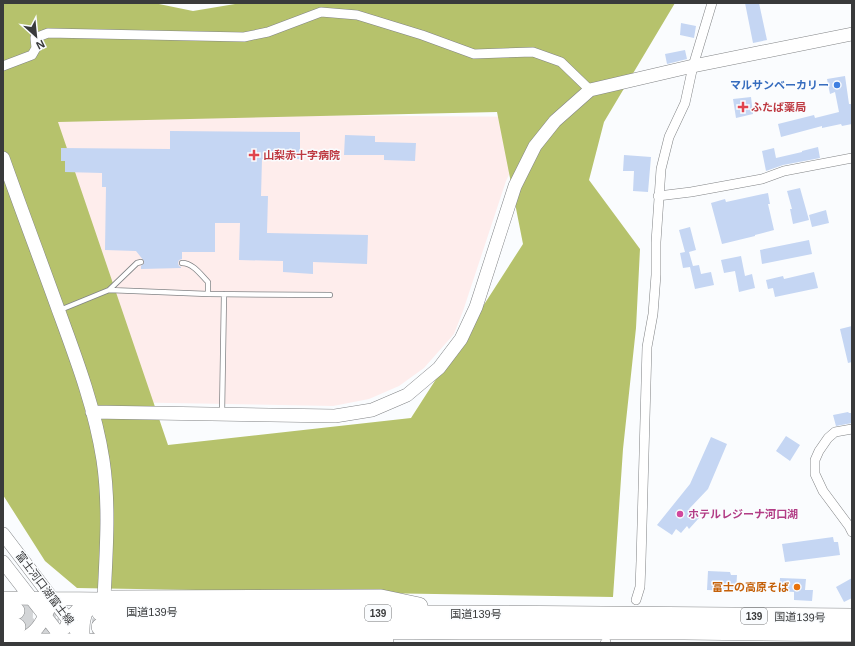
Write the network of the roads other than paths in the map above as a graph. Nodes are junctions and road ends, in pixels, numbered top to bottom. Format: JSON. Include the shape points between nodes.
{"nodes":[{"id":1,"x":712,"y":3,"type":"edge"},
{"id":2,"x":852,"y":34,"type":"edge"},
{"id":3,"x":3,"y":66,"type":"edge"},
{"id":4,"x":693,"y":66,"type":"junction"},
{"id":5,"x":590,"y":90,"type":"junction"},
{"id":6,"x":3,"y":158,"type":"edge"},
{"id":7,"x":852,"y":158,"type":"edge"},
{"id":8,"x":658,"y":196,"type":"junction"},
{"id":9,"x":141,"y":262,"type":"dead end"},
{"id":10,"x":182,"y":263,"type":"dead end"},
{"id":11,"x":109,"y":290,"type":"junction"},
{"id":12,"x":208,"y":294,"type":"junction"},
{"id":13,"x":224,"y":294,"type":"junction"},
{"id":14,"x":330,"y":295,"type":"dead end"},
{"id":15,"x":58,"y":310,"type":"junction"},
{"id":16,"x":92,"y":412,"type":"junction"},
{"id":17,"x":222,"y":414,"type":"junction"},
{"id":18,"x":852,"y":429,"type":"edge"},
{"id":19,"x":852,"y":532,"type":"edge"},
{"id":20,"x":3,"y":534,"type":"edge"},
{"id":21,"x":3,"y":562,"type":"edge"},
{"id":22,"x":3,"y":598,"type":"edge"},
{"id":23,"x":32,"y":599,"type":"junction"},
{"id":24,"x":53,"y":599,"type":"junction"},
{"id":25,"x":636,"y":600,"type":"dead end"},
{"id":26,"x":101,"y":613,"type":"junction"},
{"id":27,"x":45,"y":616,"type":"junction"},
{"id":28,"x":852,"y":617,"type":"edge"},
{"id":29,"x":69,"y":620,"type":"junction"},
{"id":30,"x":10,"y":626,"type":"edge"},
{"id":31,"x":459,"y":631,"type":"junction"},
{"id":32,"x":852,"y":633,"type":"edge"},
{"id":33,"x":782,"y":638,"type":"edge"},
{"id":34,"x":85,"y":641,"type":"edge"},
{"id":35,"x":65,"y":642,"type":"edge"},
{"id":36,"x":142,"y":642,"type":"edge"}],
"edges":[{"from":1,"to":4,"type":"street"},
{"from":2,"to":4,"type":"street"},
{"from":3,"to":5,"type":"street","via":[[32,55],[36,48],[34,38],[48,33],[244,37],[268,32],[321,12],[358,15],[474,54],[532,52],[561,62]]},
{"from":4,"to":5,"type":"street"},
{"from":4,"to":8,"type":"street","via":[[685,103],[669,137]]},
{"from":5,"to":17,"type":"street","via":[[555,121],[535,146],[515,186],[476,307],[462,339],[439,368],[407,395],[372,410],[336,416]]},
{"from":6,"to":15,"type":"street"},
{"from":7,"to":8,"type":"street","via":[[784,171],[762,179]]},
{"from":8,"to":25,"type":"street","via":[[656,275],[648,347],[642,561]]},
{"from":9,"to":11,"type":"lane"},
{"from":10,"to":12,"type":"lane","via":[[192,266],[208,282]]},
{"from":11,"to":12,"type":"lane"},
{"from":11,"to":15,"type":"lane"},
{"from":12,"to":13,"type":"lane"},
{"from":13,"to":14,"type":"lane"},
{"from":13,"to":17,"type":"lane"},
{"from":15,"to":16,"type":"street"},
{"from":16,"to":17,"type":"street"},
{"from":16,"to":26,"type":"street","via":[[103,460],[107,520]]},
{"from":18,"to":19,"type":"street","via":[[835,432],[828,438],[815,460],[815,474]]},
{"from":20,"to":24,"type":"street","name":"富士河口湖富士線"},
{"from":21,"to":23,"type":"street","name":"富士河口湖富士線"},
{"from":22,"to":23,"type":"street"},
{"from":23,"to":24,"type":"street"},
{"from":23,"to":27,"type":"street","name":"富士河口湖富士線"},
{"from":24,"to":26,"type":"street"},
{"from":24,"to":27,"type":"street"},
{"from":24,"to":29,"type":"street","name":"富士河口湖富士線"},
{"from":26,"to":28,"type":"highway","name":"国道139号","number":"139","via":[[381,598],[460,614]]},
{"from":26,"to":29,"type":"street","via":[[96,600],[78,609]]},
{"from":26,"to":31,"type":"highway","name":"国道139号","number":"139"},
{"from":26,"to":34,"type":"street","via":[[98,601],[89,608],[83,622]]},
{"from":27,"to":30,"type":"street","via":[[30,635]]},
{"from":27,"to":35,"type":"street","name":"富士河口湖富士線"},
{"from":29,"to":34,"type":"street","name":"富士河口湖富士線"},
{"from":29,"to":35,"type":"street","via":[[64,631]]},
{"from":30,"to":35,"type":"street"},
{"from":31,"to":33,"type":"highway","name":"国道139号","number":"139","via":[[684,631]]},
{"from":31,"to":36,"type":"highway","via":[[352,643]]},
{"from":32,"to":33,"type":"highway","name":"国道139号","number":"139"},
{"from":34,"to":35,"type":"street"},
{"from":34,"to":36,"type":"street"}]}
